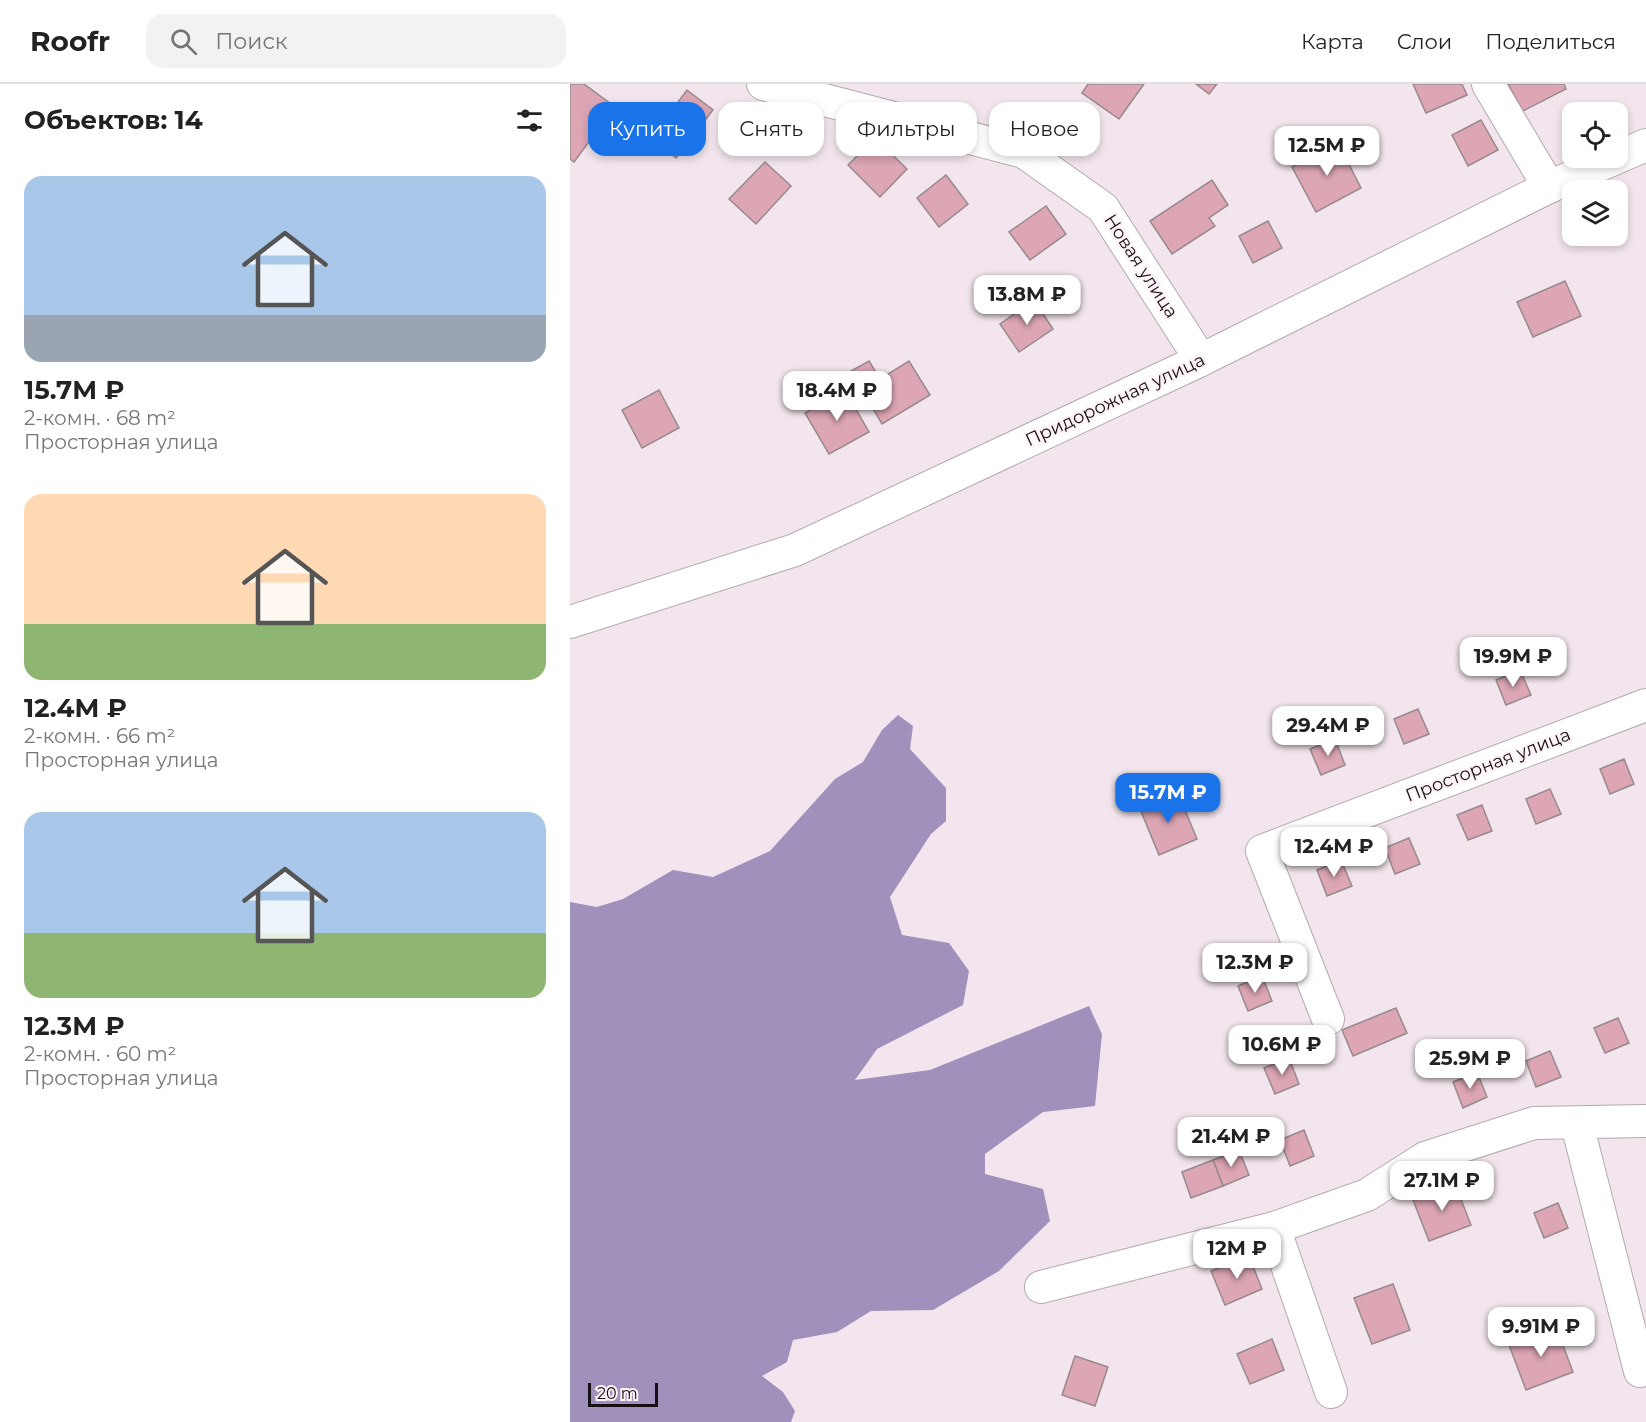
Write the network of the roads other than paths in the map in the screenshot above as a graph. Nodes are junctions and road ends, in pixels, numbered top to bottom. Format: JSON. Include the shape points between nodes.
{"nodes":[{"id":1,"x":763,"y":84,"type":"edge"},
{"id":2,"x":1488,"y":84,"type":"edge"},
{"id":3,"x":1646,"y":145,"type":"edge"},
{"id":4,"x":1549,"y":187,"type":"junction"},
{"id":5,"x":1201,"y":360,"type":"junction"},
{"id":6,"x":570,"y":622,"type":"edge"},
{"id":7,"x":1646,"y":705,"type":"edge"},
{"id":8,"x":1328,"y":1019,"type":"dead end"},
{"id":9,"x":1646,"y":1121,"type":"edge"},
{"id":10,"x":1577,"y":1124,"type":"junction"},
{"id":11,"x":1274,"y":1228,"type":"junction"},
{"id":12,"x":1041,"y":1287,"type":"dead end"},
{"id":13,"x":1640,"y":1371,"type":"dead end"},
{"id":14,"x":1332,"y":1392,"type":"dead end"}],
"edges":[{"from":1,"to":5,"type":"street","name":"Новая улица","via":[[1024,152],[1103,208]]},
{"from":2,"to":4,"type":"street"},
{"from":3,"to":4,"type":"street","name":"Придорожная улица"},
{"from":4,"to":5,"type":"street","name":"Придорожная улица"},
{"from":5,"to":6,"type":"street","name":"Придорожная улица","via":[[795,550]]},
{"from":7,"to":8,"type":"street","name":"Просторная улица","via":[[1262,851]]},
{"from":9,"to":10,"type":"street"},
{"from":10,"to":11,"type":"street","via":[[1534,1123],[1425,1158],[1367,1195]]},
{"from":10,"to":13,"type":"street"},
{"from":11,"to":12,"type":"street"},
{"from":11,"to":14,"type":"street"}]}
